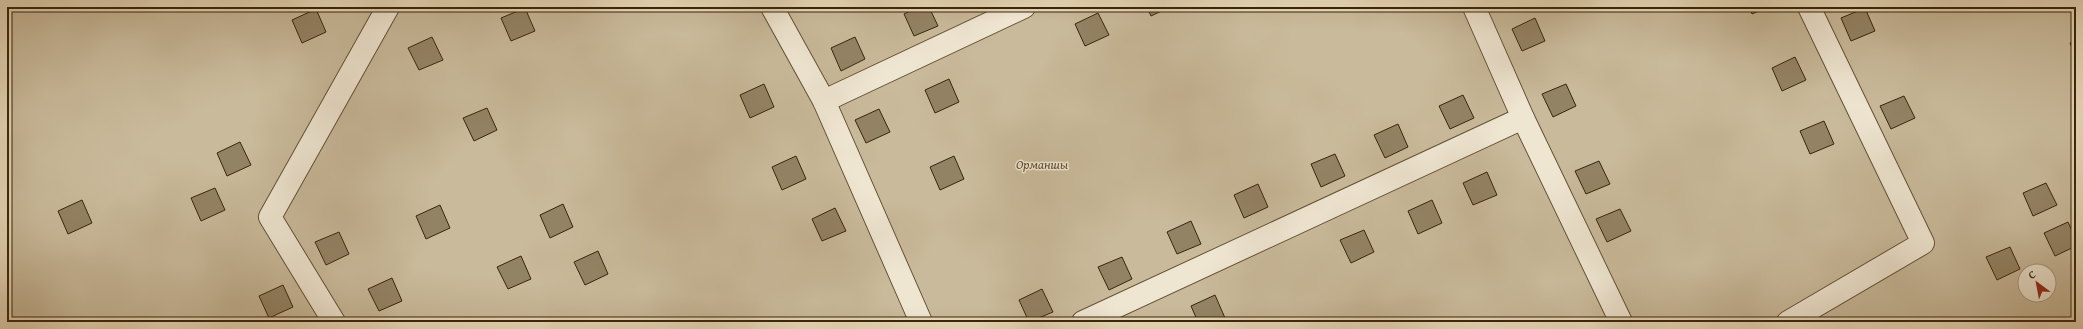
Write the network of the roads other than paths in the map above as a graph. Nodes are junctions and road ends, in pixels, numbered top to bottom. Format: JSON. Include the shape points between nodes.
{"nodes":[{"id":1,"x":388,"y":7,"type":"edge"},
{"id":2,"x":772,"y":7,"type":"edge"},
{"id":3,"x":1024,"y":7,"type":"edge"},
{"id":4,"x":1474,"y":7,"type":"edge"},
{"id":5,"x":1809,"y":7,"type":"edge"},
{"id":6,"x":824,"y":101,"type":"junction"},
{"id":7,"x":1523,"y":118,"type":"junction"},
{"id":8,"x":334,"y":322,"type":"edge"},
{"id":9,"x":921,"y":322,"type":"edge"},
{"id":10,"x":1083,"y":322,"type":"edge"},
{"id":11,"x":1621,"y":322,"type":"edge"},
{"id":12,"x":1788,"y":322,"type":"edge"}],
"edges":[{"from":1,"to":8,"type":"street","via":[[270,217]]},
{"from":2,"to":6,"type":"street"},
{"from":3,"to":6,"type":"street"},
{"from":4,"to":7,"type":"street"},
{"from":5,"to":12,"type":"street","via":[[1923,243]]},
{"from":6,"to":9,"type":"street"},
{"from":7,"to":10,"type":"street"},
{"from":7,"to":11,"type":"street"}]}
